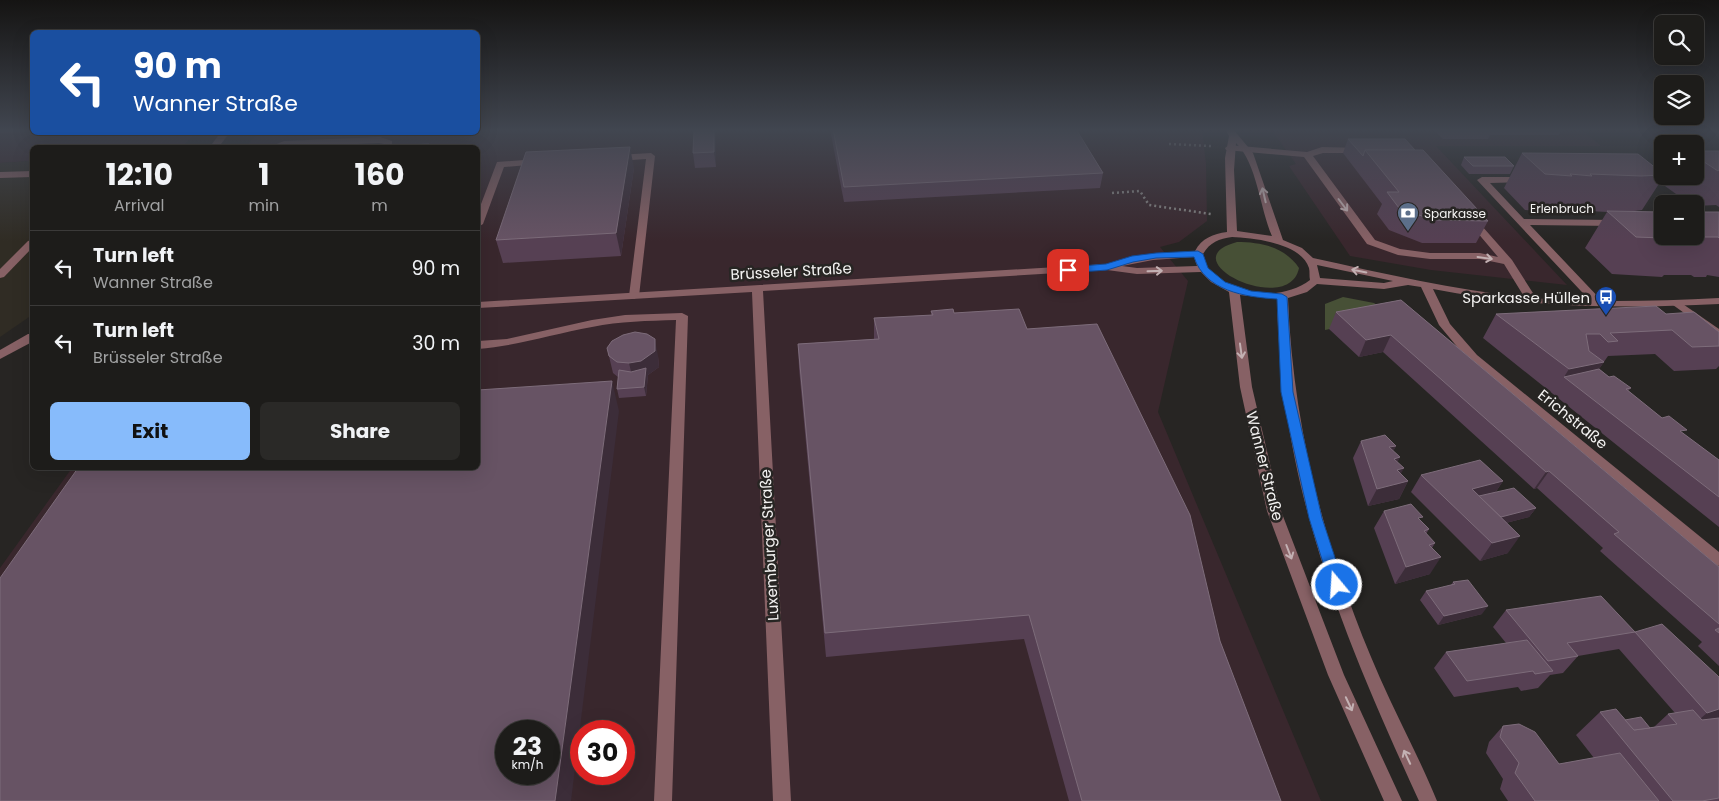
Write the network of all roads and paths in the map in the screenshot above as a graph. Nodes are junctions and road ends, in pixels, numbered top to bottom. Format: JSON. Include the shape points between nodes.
{"nodes":[{"id":1,"x":499,"y":166,"type":"edge"},
{"id":2,"x":651,"y":166,"type":"edge"},
{"id":3,"x":1230,"y":166,"type":"edge"},
{"id":4,"x":1254,"y":166,"type":"edge"},
{"id":5,"x":1316,"y":166,"type":"edge"},
{"id":6,"x":30,"y":174,"type":"edge"},
{"id":7,"x":0,"y":175,"type":"edge"},
{"id":8,"x":1538,"y":181,"type":"edge"},
{"id":9,"x":1112,"y":193,"type":"dead end"},
{"id":10,"x":1462,"y":209,"type":"edge"},
{"id":11,"x":1234,"y":214,"type":"junction"},
{"id":12,"x":480,"y":219,"type":"edge"},
{"id":13,"x":1521,"y":222,"type":"junction"},
{"id":14,"x":1625,"y":223,"type":"edge"},
{"id":15,"x":1232,"y":234,"type":"junction"},
{"id":16,"x":1279,"y":241,"type":"junction"},
{"id":17,"x":30,"y":245,"type":"edge"},
{"id":18,"x":1198,"y":254,"type":"junction"},
{"id":19,"x":1309,"y":260,"type":"junction"},
{"id":20,"x":1508,"y":262,"type":"junction"},
{"id":21,"x":1107,"y":267,"type":"junction"},
{"id":22,"x":1203,"y":269,"type":"junction"},
{"id":23,"x":0,"y":275,"type":"edge"},
{"id":24,"x":1314,"y":281,"type":"junction"},
{"id":25,"x":1406,"y":283,"type":"junction"},
{"id":26,"x":1426,"y":286,"type":"junction"},
{"id":27,"x":757,"y":288,"type":"junction"},
{"id":28,"x":1234,"y":290,"type":"junction"},
{"id":29,"x":634,"y":296,"type":"junction"},
{"id":30,"x":1282,"y":297,"type":"junction"},
{"id":31,"x":1532,"y":301,"type":"junction"},
{"id":32,"x":1719,"y":301,"type":"edge"},
{"id":33,"x":1677,"y":303,"type":"junction"},
{"id":34,"x":1599,"y":304,"type":"junction"},
{"id":35,"x":480,"y":305,"type":"edge"},
{"id":36,"x":1719,"y":334,"type":"edge"},
{"id":37,"x":30,"y":338,"type":"edge"},
{"id":38,"x":480,"y":345,"type":"edge"},
{"id":39,"x":0,"y":355,"type":"edge"},
{"id":40,"x":1719,"y":560,"type":"edge"},
{"id":41,"x":663,"y":801,"type":"edge"},
{"id":42,"x":782,"y":801,"type":"edge"},
{"id":43,"x":1393,"y":801,"type":"edge"},
{"id":44,"x":1428,"y":801,"type":"edge"}],
"edges":[{"from":1,"to":12,"type":"street"},
{"from":2,"to":29,"type":"street"},
{"from":3,"to":11,"type":"street"},
{"from":16,"to":4,"type":"street","one_way":true},
{"from":5,"to":20,"type":"street","one_way":true,"via":[[1371,242],[1398,252],[1480,256]]},
{"from":6,"to":7,"type":"street"},
{"from":8,"to":13,"type":"street","name":"Erlenbruch","via":[[1482,180]]},
{"from":9,"to":11,"type":"path","via":[[1140,191],[1150,205],[1206,214]]},
{"from":10,"to":20,"type":"street"},
{"from":11,"to":15,"type":"street"},
{"from":13,"to":14,"type":"street","name":"Erlenbruch"},
{"from":13,"to":34,"type":"street","name":"Erlenbruch"},
{"from":15,"to":16,"type":"street"},
{"from":15,"to":18,"type":"street","via":[[1209,240]]},
{"from":16,"to":19,"type":"street"},
{"from":17,"to":23,"type":"street"},
{"from":18,"to":21,"type":"street","name":"Brüsseler Straße","via":[[1132,259]]},
{"from":18,"to":22,"type":"street"},
{"from":19,"to":24,"type":"street","via":[[1314,267]]},
{"from":25,"to":19,"type":"street","one_way":true},
{"from":20,"to":31,"type":"street"},
{"from":21,"to":22,"type":"street","name":"Brüsseler Straße","one_way":true,"via":[[1137,271]]},
{"from":21,"to":27,"type":"street","name":"Brüsseler Straße"},
{"from":22,"to":28,"type":"street"},
{"from":24,"to":25,"type":"street","via":[[1384,286]]},
{"from":24,"to":30,"type":"street","via":[[1308,289]]},
{"from":25,"to":26,"type":"street"},
{"from":26,"to":31,"type":"street"},
{"from":26,"to":40,"type":"street","name":"Erichstraße","via":[[1448,332],[1473,358]]},
{"from":27,"to":29,"type":"street","name":"Brüsseler Straße"},
{"from":27,"to":42,"type":"street","name":"Luxemburger Straße"},
{"from":28,"to":30,"type":"street"},
{"from":28,"to":43,"type":"street","name":"Wanner Straße","one_way":true,"via":[[1246,387],[1274,511],[1336,675]]},
{"from":29,"to":35,"type":"street","name":"Brüsseler Straße"},
{"from":44,"to":30,"type":"street","one_way":true,"via":[[1371,676],[1315,518],[1287,392]]},
{"from":31,"to":34,"type":"street"},
{"from":32,"to":33,"type":"street"},
{"from":33,"to":34,"type":"street"},
{"from":33,"to":36,"type":"street"},
{"from":37,"to":39,"type":"street"},
{"from":38,"to":41,"type":"street","via":[[507,343],[600,322],[682,316]]}]}
